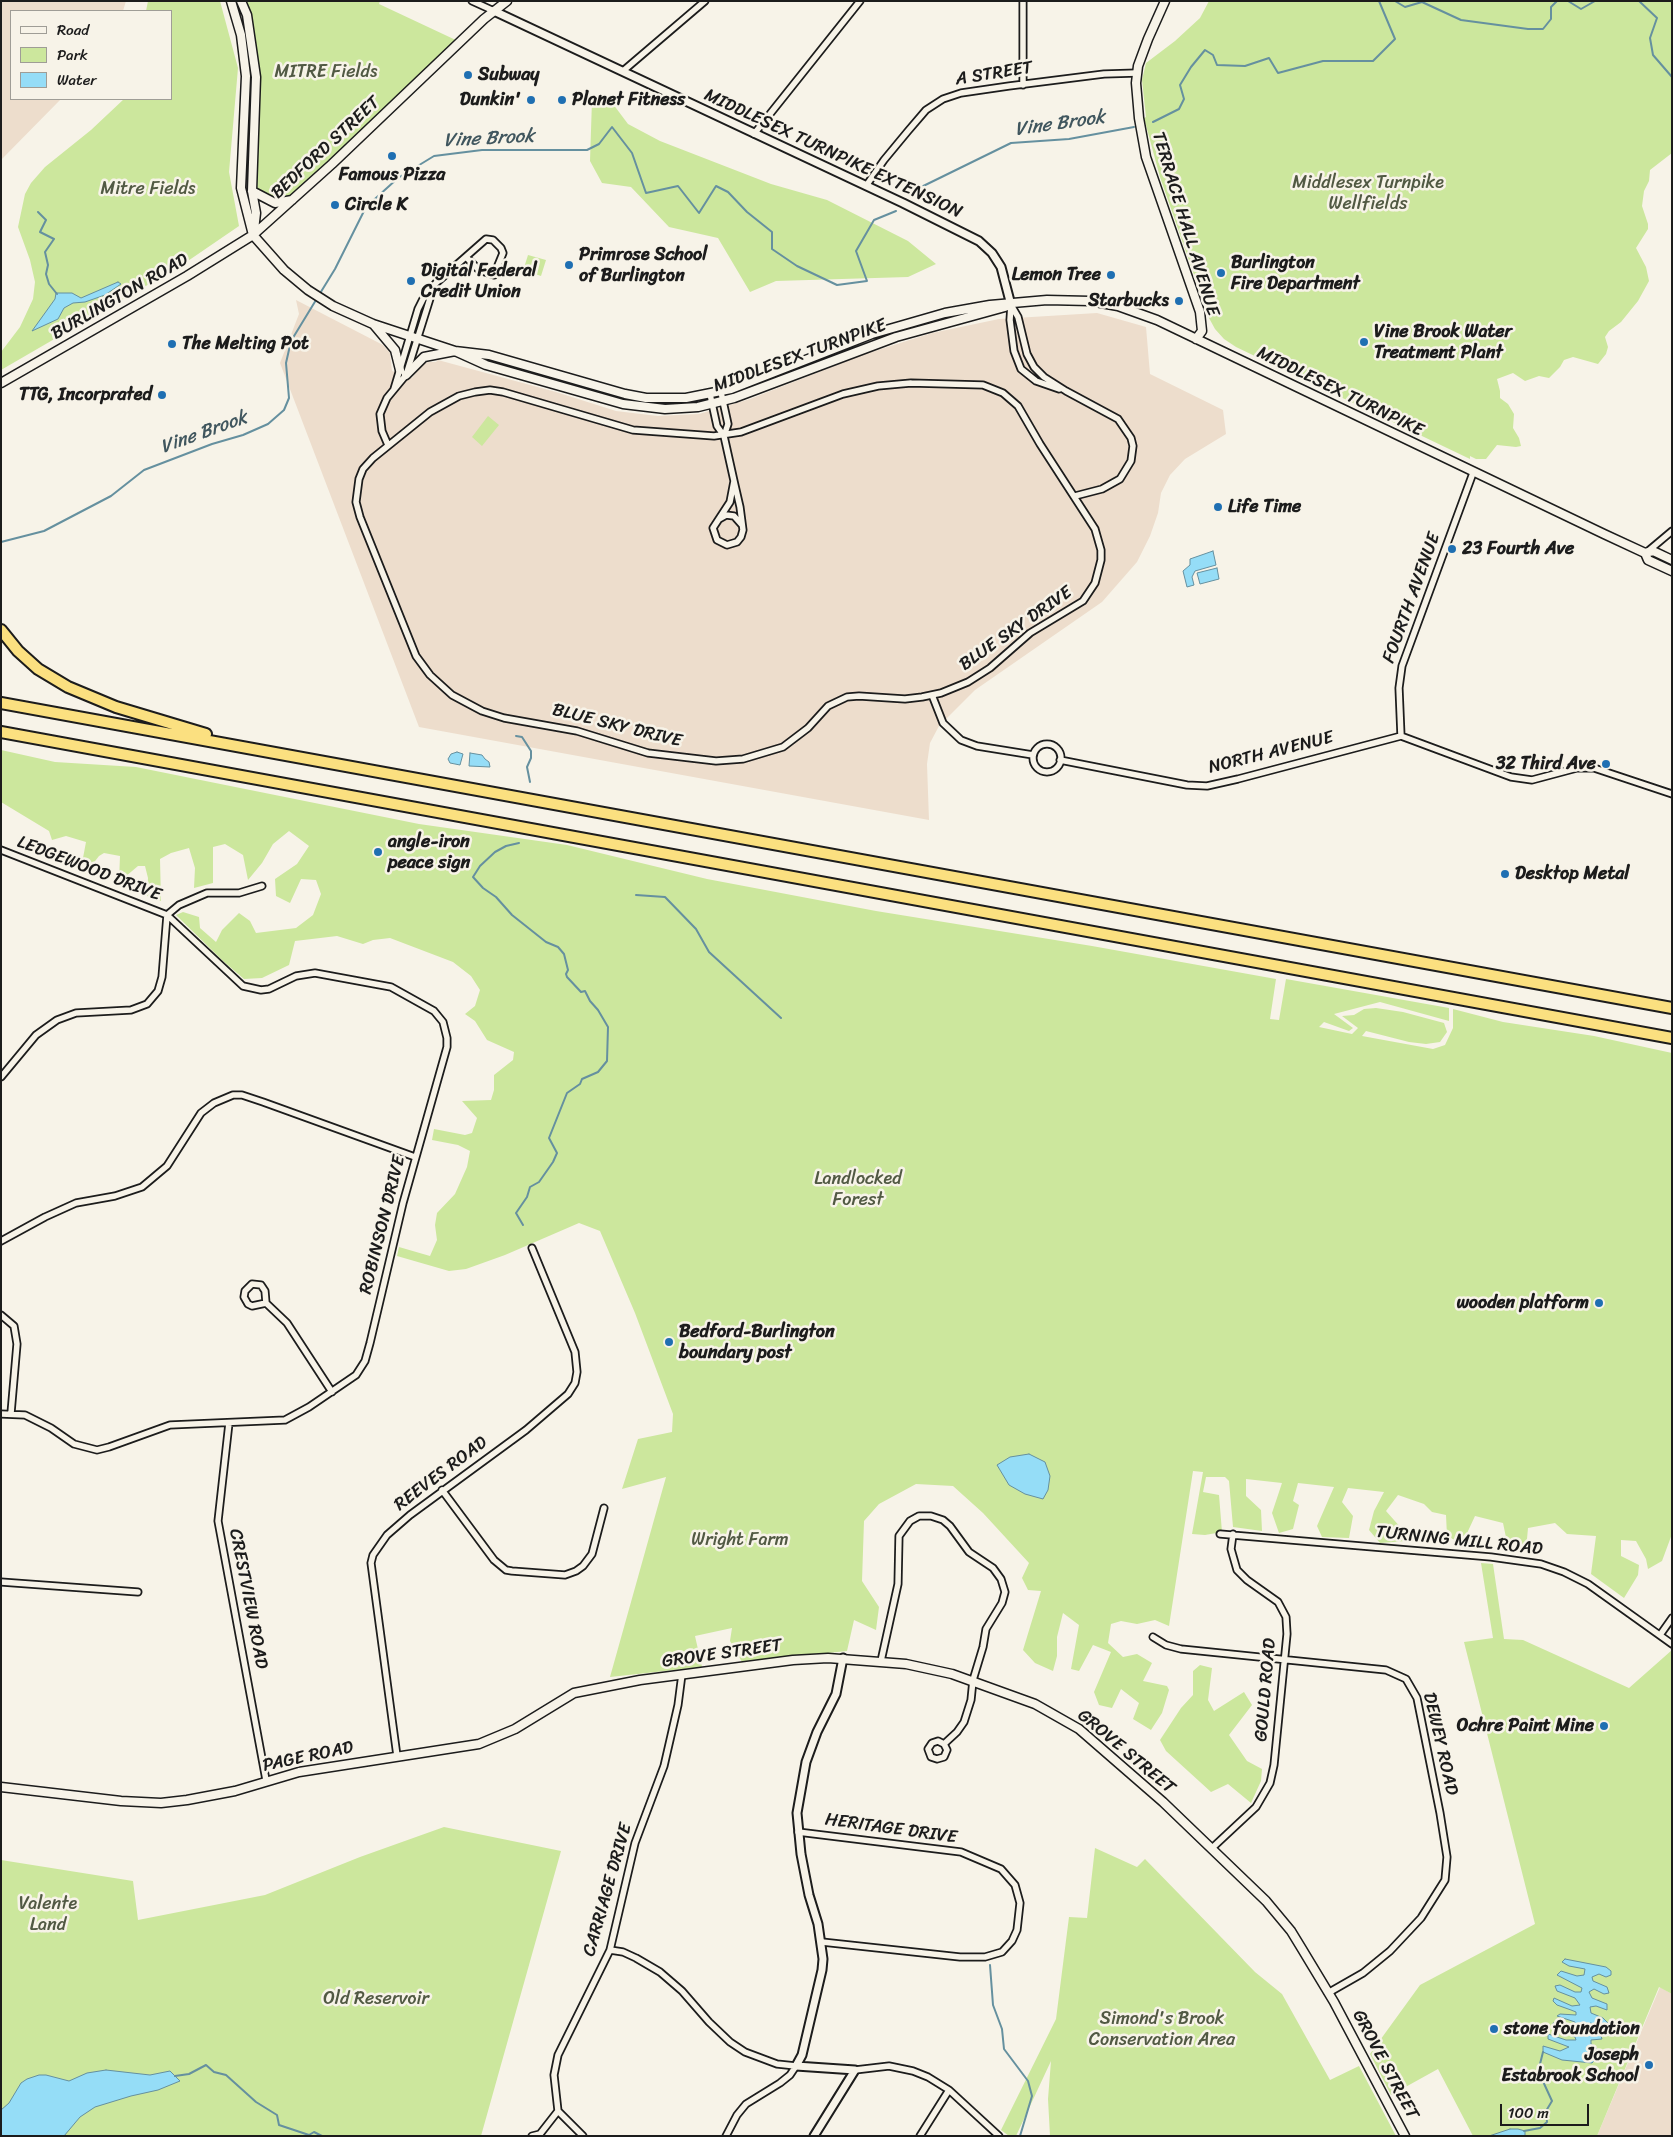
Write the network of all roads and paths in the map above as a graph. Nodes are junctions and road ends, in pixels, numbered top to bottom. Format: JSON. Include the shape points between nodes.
{"nodes":[{"id":1,"x":231,"y":1,"type":"edge"},
{"id":2,"x":241,"y":1,"type":"edge"},
{"id":3,"x":472,"y":1,"type":"edge"},
{"id":4,"x":507,"y":1,"type":"edge"},
{"id":5,"x":705,"y":1,"type":"edge"},
{"id":6,"x":860,"y":1,"type":"edge"},
{"id":7,"x":1023,"y":1,"type":"edge"},
{"id":8,"x":1165,"y":1,"type":"edge"},
{"id":9,"x":494,"y":11,"type":"junction"},
{"id":10,"x":623,"y":72,"type":"junction"},
{"id":11,"x":1137,"y":73,"type":"junction"},
{"id":12,"x":1023,"y":84,"type":"junction"},
{"id":13,"x":754,"y":134,"type":"junction"},
{"id":14,"x":866,"y":186,"type":"junction"},
{"id":15,"x":252,"y":191,"type":"junction"},
{"id":16,"x":294,"y":200,"type":"junction"},
{"id":17,"x":253,"y":234,"type":"junction"},
{"id":18,"x":466,"y":256,"type":"junction"},
{"id":19,"x":1011,"y":305,"type":"junction"},
{"id":20,"x":373,"y":324,"type":"junction"},
{"id":21,"x":414,"y":338,"type":"junction"},
{"id":22,"x":1196,"y":339,"type":"junction"},
{"id":23,"x":455,"y":350,"type":"junction"},
{"id":24,"x":403,"y":373,"type":"junction"},
{"id":25,"x":1,"y":383,"type":"edge"},
{"id":26,"x":1066,"y":391,"type":"junction"},
{"id":27,"x":720,"y":392,"type":"junction"},
{"id":28,"x":710,"y":394,"type":"junction"},
{"id":29,"x":723,"y":402,"type":"junction"},
{"id":30,"x":712,"y":404,"type":"junction"},
{"id":31,"x":724,"y":436,"type":"junction"},
{"id":32,"x":388,"y":445,"type":"junction"},
{"id":33,"x":1473,"y":473,"type":"junction"},
{"id":34,"x":734,"y":481,"type":"junction"},
{"id":35,"x":1075,"y":496,"type":"junction"},
{"id":36,"x":717,"y":520,"type":"junction"},
{"id":37,"x":743,"y":530,"type":"junction"},
{"id":38,"x":1672,"y":531,"type":"edge"},
{"id":39,"x":1645,"y":553,"type":"junction"},
{"id":40,"x":1672,"y":560,"type":"edge"},
{"id":41,"x":1672,"y":571,"type":"edge"},
{"id":42,"x":1,"y":630,"type":"edge"},
{"id":43,"x":932,"y":695,"type":"junction"},
{"id":44,"x":1,"y":703,"type":"edge"},
{"id":45,"x":1,"y":732,"type":"edge"},
{"id":46,"x":1401,"y":736,"type":"junction"},
{"id":47,"x":262,"y":749,"type":"junction"},
{"id":48,"x":1033,"y":755,"type":"junction"},
{"id":49,"x":1060,"y":760,"type":"junction"},
{"id":50,"x":1672,"y":794,"type":"edge"},
{"id":51,"x":1,"y":850,"type":"edge"},
{"id":52,"x":262,"y":886,"type":"dead end"},
{"id":53,"x":166,"y":915,"type":"junction"},
{"id":54,"x":1672,"y":1008,"type":"edge"},
{"id":55,"x":1672,"y":1038,"type":"edge"},
{"id":56,"x":1,"y":1077,"type":"edge"},
{"id":57,"x":415,"y":1157,"type":"junction"},
{"id":58,"x":1,"y":1241,"type":"edge"},
{"id":59,"x":532,"y":1248,"type":"dead end"},
{"id":60,"x":266,"y":1303,"type":"junction"},
{"id":61,"x":1,"y":1315,"type":"edge"},
{"id":62,"x":332,"y":1392,"type":"junction"},
{"id":63,"x":11,"y":1413,"type":"junction"},
{"id":64,"x":1,"y":1414,"type":"edge"},
{"id":65,"x":229,"y":1423,"type":"junction"},
{"id":66,"x":442,"y":1490,"type":"junction"},
{"id":67,"x":604,"y":1508,"type":"dead end"},
{"id":68,"x":1220,"y":1534,"type":"dead end"},
{"id":69,"x":1234,"y":1534,"type":"junction"},
{"id":70,"x":1,"y":1582,"type":"edge"},
{"id":71,"x":138,"y":1592,"type":"dead end"},
{"id":72,"x":1672,"y":1618,"type":"edge"},
{"id":73,"x":1660,"y":1635,"type":"junction"},
{"id":74,"x":1153,"y":1637,"type":"dead end"},
{"id":75,"x":1672,"y":1644,"type":"edge"},
{"id":76,"x":843,"y":1658,"type":"junction"},
{"id":77,"x":1285,"y":1660,"type":"junction"},
{"id":78,"x":881,"y":1661,"type":"junction"},
{"id":79,"x":682,"y":1674,"type":"junction"},
{"id":80,"x":973,"y":1680,"type":"junction"},
{"id":81,"x":608,"y":1686,"type":"joint"},
{"id":82,"x":944,"y":1744,"type":"dead end"},
{"id":83,"x":397,"y":1756,"type":"junction"},
{"id":84,"x":266,"y":1780,"type":"junction"},
{"id":85,"x":1,"y":1787,"type":"edge"},
{"id":86,"x":798,"y":1832,"type":"junction"},
{"id":87,"x":1211,"y":1849,"type":"junction"},
{"id":88,"x":822,"y":1942,"type":"junction"},
{"id":89,"x":610,"y":1950,"type":"junction"},
{"id":90,"x":1328,"y":1993,"type":"junction"},
{"id":91,"x":796,"y":2066,"type":"junction"},
{"id":92,"x":855,"y":2070,"type":"junction"},
{"id":93,"x":949,"y":2090,"type":"junction"},
{"id":94,"x":558,"y":2111,"type":"junction"},
{"id":95,"x":540,"y":2135,"type":"edge"},
{"id":96,"x":532,"y":2136,"type":"edge"},
{"id":97,"x":583,"y":2136,"type":"edge"},
{"id":98,"x":726,"y":2136,"type":"edge"},
{"id":99,"x":814,"y":2136,"type":"edge"},
{"id":100,"x":920,"y":2136,"type":"edge"},
{"id":101,"x":999,"y":2136,"type":"edge"},
{"id":102,"x":1405,"y":2136,"type":"edge"}],
"edges":[{"from":1,"to":17,"type":"main road","name":"MIDDLESEX TURNPIKE","via":[[242,35],[246,76],[241,188]]},
{"from":2,"to":15,"type":"main road","via":[[247,14],[256,77]]},
{"from":3,"to":9,"type":"street","name":"MIDDLESEX TURNPIKE EXTENSION"},
{"from":4,"to":9,"type":"main road","name":"BEDFORD STREET"},
{"from":5,"to":10,"type":"street"},
{"from":6,"to":13,"type":"street"},
{"from":7,"to":12,"type":"street"},
{"from":8,"to":11,"type":"main road","name":"TERRACE HALL AVENUE","via":[[1142,53]]},
{"from":9,"to":10,"type":"street","name":"MIDDLESEX TURNPIKE EXTENSION"},
{"from":9,"to":16,"type":"main road","name":"BEDFORD STREET"},
{"from":10,"to":13,"type":"street","name":"MIDDLESEX TURNPIKE EXTENSION"},
{"from":11,"to":12,"type":"street","name":"A STREET"},
{"from":11,"to":22,"type":"main road","name":"TERRACE HALL AVENUE","via":[[1139,118],[1146,157],[1200,312],[1202,331]]},
{"from":12,"to":14,"type":"street","name":"A STREET","via":[[961,93],[936,102],[895,146]]},
{"from":13,"to":14,"type":"street","name":"MIDDLESEX TURNPIKE EXTENSION"},
{"from":14,"to":19,"type":"street","name":"MIDDLESEX TURNPIKE EXTENSION","via":[[986,246],[1001,266]]},
{"from":15,"to":16,"type":"main road","via":[[275,203]]},
{"from":15,"to":17,"type":"main road","via":[[256,212]]},
{"from":16,"to":17,"type":"main road","name":"BEDFORD STREET"},
{"from":17,"to":20,"type":"main road","name":"MIDDLESEX TURNPIKE","via":[[284,270],[308,290],[333,306]]},
{"from":17,"to":25,"type":"main road","name":"BURLINGTON ROAD","via":[[187,276]]},
{"from":18,"to":18,"type":"street","via":[[486,239],[493,240],[502,253],[494,275],[479,270]]},
{"from":18,"to":21,"type":"street","via":[[424,297],[418,309]]},
{"from":19,"to":22,"type":"main road","name":"MIDDLESEX TURNPIKE","via":[[1062,299],[1107,304],[1137,312]]},
{"from":19,"to":26,"type":"street","via":[[1030,361],[1044,377]]},
{"from":19,"to":26,"type":"street","via":[[1014,352],[1021,369],[1036,381]]},
{"from":19,"to":27,"type":"main road","name":"MIDDLESEX TURNPIKE","via":[[967,308],[893,327]]},
{"from":19,"to":29,"type":"main road","name":"MIDDLESEX TURNPIKE","via":[[896,337]]},
{"from":20,"to":21,"type":"main road","name":"MIDDLESEX TURNPIKE"},
{"from":20,"to":24,"type":"main road","via":[[396,350]]},
{"from":21,"to":23,"type":"main road","name":"MIDDLESEX TURNPIKE"},
{"from":21,"to":24,"type":"street"},
{"from":22,"to":33,"type":"main road","name":"MIDDLESEX TURNPIKE"},
{"from":23,"to":24,"type":"main road","via":[[423,357]]},
{"from":23,"to":28,"type":"main road","name":"MIDDLESEX TURNPIKE","via":[[489,355],[636,396],[666,399]]},
{"from":23,"to":30,"type":"main road","name":"MIDDLESEX TURNPIKE","via":[[486,365],[623,404],[665,409]]},
{"from":24,"to":32,"type":"street","via":[[380,414]]},
{"from":26,"to":35,"type":"street","via":[[1118,419],[1128,431],[1133,446],[1131,461],[1120,479],[1102,489]]},
{"from":27,"to":28,"type":"main road","name":"MIDDLESEX TURNPIKE"},
{"from":27,"to":29,"type":"street"},
{"from":28,"to":30,"type":"street"},
{"from":29,"to":30,"type":"main road","name":"MIDDLESEX TURNPIKE"},
{"from":29,"to":31,"type":"street","via":[[728,424]]},
{"from":30,"to":31,"type":"street","via":[[717,426]]},
{"from":31,"to":32,"type":"street","name":"BLUE SKY DRIVE","via":[[632,430],[490,390],[446,402]]},
{"from":31,"to":34,"type":"street"},
{"from":31,"to":35,"type":"street","name":"BLUE SKY DRIVE","via":[[861,389],[911,383],[983,385],[1003,393],[1018,406]]},
{"from":32,"to":43,"type":"street","name":"BLUE SKY DRIVE","via":[[363,468],[356,502],[360,517],[416,656],[441,687],[471,706],[504,718],[577,730],[670,757],[724,761],[748,758],[783,747],[808,728],[828,706],[847,697],[905,699]]},
{"from":33,"to":39,"type":"main road","name":"MIDDLESEX TURNPIKE"},
{"from":33,"to":46,"type":"street","name":"FOURTH AVENUE","via":[[1402,666],[1399,688]]},
{"from":34,"to":36,"type":"street","via":[[730,502]]},
{"from":34,"to":37,"type":"street"},
{"from":35,"to":43,"type":"street","name":"BLUE SKY DRIVE","via":[[1095,529],[1101,550],[1100,569],[1086,597],[1076,607],[1030,632],[990,668],[968,682]]},
{"from":36,"to":37,"type":"street","via":[[734,516],[741,522]]},
{"from":36,"to":37,"type":"street","via":[[713,533],[724,545],[737,542]]},
{"from":38,"to":39,"type":"street"},
{"from":39,"to":40,"type":"main road","name":"MIDDLESEX TURNPIKE","via":[[1653,552]]},
{"from":39,"to":41,"type":"main road","name":"MIDDLESEX TURNPIKE","via":[[1648,560]]},
{"from":42,"to":47,"type":"highway","via":[[38,669],[80,693],[138,714]]},
{"from":43,"to":48,"type":"street","via":[[943,723],[961,740],[977,746]]},
{"from":44,"to":47,"type":"highway"},
{"from":45,"to":55,"type":"highway"},
{"from":46,"to":49,"type":"street","name":"NORTH AVENUE","via":[[1229,782],[1202,786]]},
{"from":46,"to":50,"type":"street","via":[[1516,778],[1542,778],[1577,768],[1594,768]]},
{"from":47,"to":54,"type":"highway"},
{"from":48,"to":49,"type":"street","via":[[1039,746],[1049,744],[1059,751]]},
{"from":48,"to":49,"type":"street","via":[[1036,767],[1046,772],[1055,769]]},
{"from":51,"to":53,"type":"street","name":"LEDGEWOOD DRIVE"},
{"from":52,"to":53,"type":"street","via":[[239,893],[199,895]]},
{"from":53,"to":56,"type":"street","via":[[162,976],[158,991],[147,1004],[131,1010],[76,1013],[57,1020],[36,1036]]},
{"from":53,"to":57,"type":"street","name":"ROBINSON DRIVE","via":[[243,986],[269,989],[296,976],[314,973],[391,987],[434,1011],[446,1029],[447,1047]]},
{"from":57,"to":58,"type":"street","via":[[263,1102],[233,1095],[201,1113],[168,1166],[142,1188],[76,1203]]},
{"from":57,"to":62,"type":"street","name":"ROBINSON DRIVE","via":[[365,1361],[356,1375]]},
{"from":59,"to":66,"type":"street","name":"REEVES ROAD","via":[[575,1352],[575,1383],[568,1394],[526,1430]]},
{"from":60,"to":60,"type":"street","via":[[248,1304],[245,1291],[252,1284],[261,1285]]},
{"from":60,"to":62,"type":"street","via":[[287,1323]]},
{"from":61,"to":63,"type":"street","via":[[14,1326],[17,1344]]},
{"from":62,"to":65,"type":"street","name":"ROBINSON DRIVE","via":[[286,1420]]},
{"from":63,"to":64,"type":"street","name":"ROBINSON DRIVE"},
{"from":63,"to":65,"type":"street","name":"ROBINSON DRIVE","via":[[33,1418],[74,1444],[97,1450],[170,1425]]},
{"from":65,"to":84,"type":"street","name":"CRESTVIEW ROAD","via":[[218,1521]]},
{"from":66,"to":67,"type":"street","via":[[494,1560],[512,1571],[565,1575],[576,1571],[592,1554]]},
{"from":66,"to":83,"type":"street","name":"REEVES ROAD","via":[[387,1535],[377,1547],[371,1563]]},
{"from":68,"to":69,"type":"street","name":"TURNING MILL ROAD"},
{"from":69,"to":73,"type":"street","name":"TURNING MILL ROAD","via":[[1541,1564],[1588,1584]]},
{"from":69,"to":77,"type":"street","name":"GOULD ROAD","via":[[1232,1557],[1237,1570],[1278,1602],[1286,1617]]},
{"from":70,"to":71,"type":"street"},
{"from":72,"to":73,"type":"street"},
{"from":73,"to":75,"type":"street","name":"TURNING MILL ROAD"},
{"from":74,"to":77,"type":"street","name":"DEWEY ROAD","via":[[1181,1649]]},
{"from":76,"to":78,"type":"main road","name":"GROVE STREET"},
{"from":76,"to":79,"type":"main road","name":"GROVE STREET","via":[[793,1660]]},
{"from":76,"to":86,"type":"street","via":[[836,1694],[806,1762],[797,1813]]},
{"from":77,"to":87,"type":"street","name":"GOULD ROAD","via":[[1270,1783],[1256,1806]]},
{"from":77,"to":90,"type":"street","name":"DEWEY ROAD","via":[[1376,1668],[1406,1679],[1420,1711],[1447,1857],[1445,1880],[1422,1918],[1382,1959]]},
{"from":78,"to":80,"type":"main road","name":"GROVE STREET"},
{"from":78,"to":80,"type":"street","via":[[898,1584],[899,1536],[910,1521],[919,1516],[931,1516],[943,1520],[969,1552],[993,1568],[1005,1592],[986,1629]]},
{"from":79,"to":81,"type":"main road","name":"GROVE STREET"},
{"from":79,"to":89,"type":"street","name":"CARRIAGE DRIVE","via":[[664,1766],[635,1843]]},
{"from":80,"to":82,"type":"street","via":[[964,1722]]},
{"from":80,"to":87,"type":"main road","name":"GROVE STREET","via":[[1035,1704],[1072,1724],[1163,1802]]},
{"from":81,"to":83,"type":"main road","name":"PAGE ROAD","via":[[571,1694],[514,1729],[479,1744]]},
{"from":83,"to":84,"type":"main road","name":"PAGE ROAD"},
{"from":84,"to":85,"type":"main road","name":"PAGE ROAD","via":[[235,1791],[161,1803]]},
{"from":86,"to":88,"type":"street","via":[[809,1895]]},
{"from":86,"to":88,"type":"street","name":"HERITAGE DRIVE","via":[[961,1852],[1001,1869],[1015,1884],[1020,1903],[1017,1930],[1012,1941],[1002,1952],[985,1957]]},
{"from":87,"to":90,"type":"main road","name":"GROVE STREET","via":[[1275,1911],[1297,1940]]},
{"from":88,"to":91,"type":"street","via":[[822,1970],[802,2055]]},
{"from":89,"to":91,"type":"street","via":[[630,1955],[660,1972],[730,2042],[745,2052],[777,2064]]},
{"from":89,"to":94,"type":"street","name":"CARRIAGE DRIVE","via":[[558,2055],[554,2075]]},
{"from":90,"to":102,"type":"main road","name":"GROVE STREET"},
{"from":91,"to":92,"type":"street"},
{"from":91,"to":98,"type":"street","via":[[780,2083],[746,2104]]},
{"from":92,"to":93,"type":"street","via":[[899,2067],[928,2077]]},
{"from":92,"to":99,"type":"street"},
{"from":93,"to":100,"type":"street"},
{"from":93,"to":101,"type":"street"},
{"from":94,"to":95,"type":"street"},
{"from":94,"to":97,"type":"street"},
{"from":95,"to":96,"type":"street"}]}
